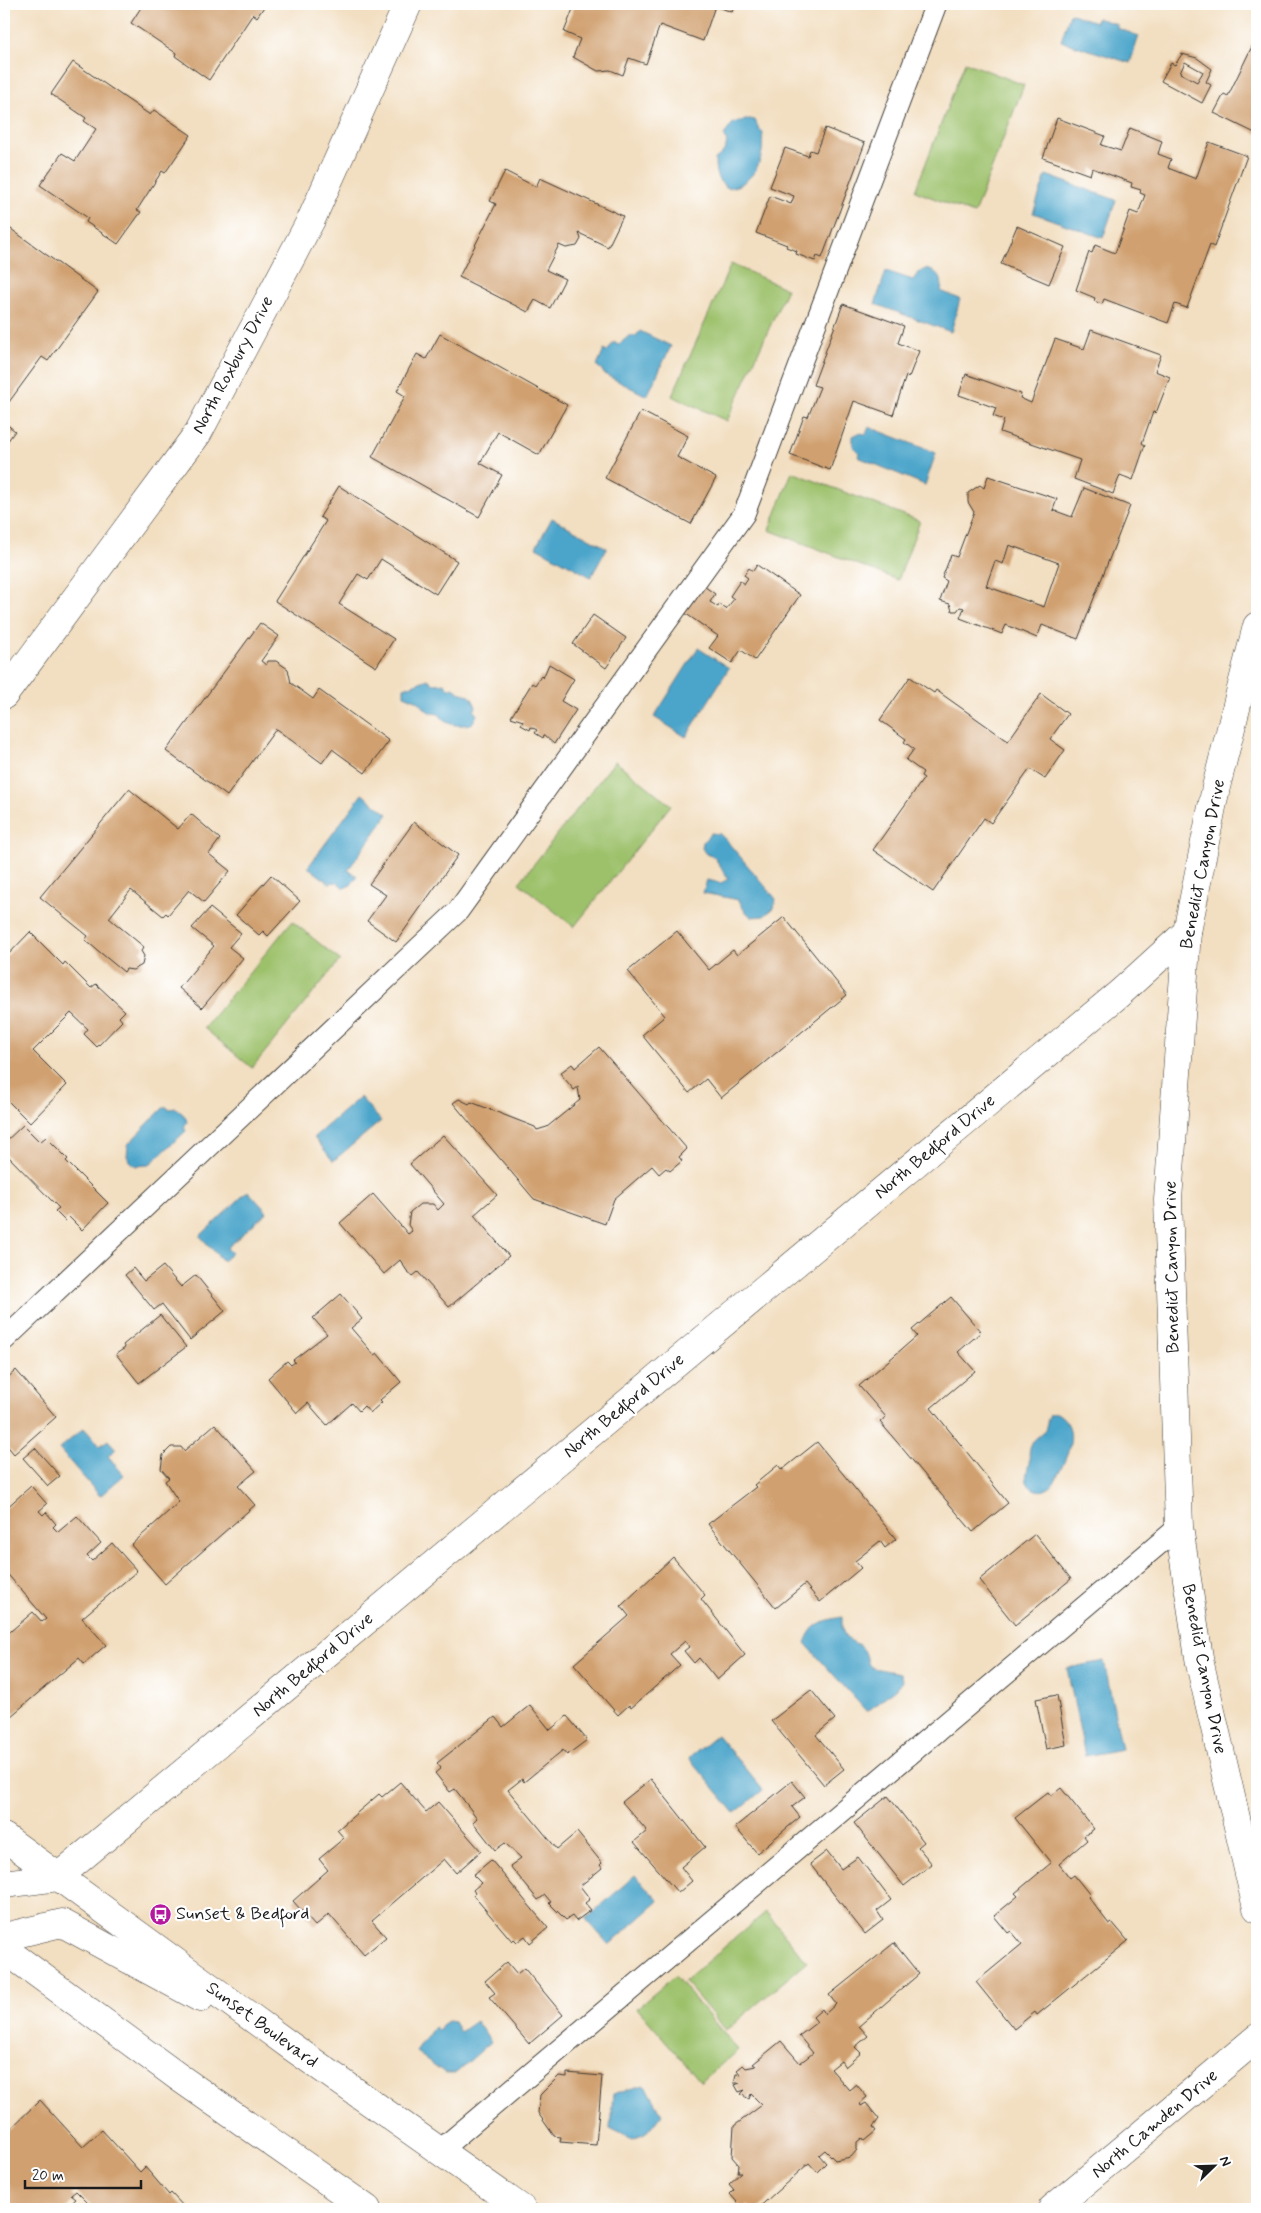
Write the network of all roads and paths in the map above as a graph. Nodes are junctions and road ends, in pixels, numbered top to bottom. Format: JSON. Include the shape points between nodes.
{"nodes":[{"id":1,"x":408,"y":4,"type":"edge"},
{"id":2,"x":936,"y":4,"type":"edge"},
{"id":3,"x":1257,"y":626,"type":"edge"},
{"id":4,"x":4,"y":695,"type":"edge"},
{"id":5,"x":1187,"y":932,"type":"junction"},
{"id":6,"x":4,"y":1340,"type":"edge"},
{"id":7,"x":1179,"y":1527,"type":"junction"},
{"id":8,"x":4,"y":1837,"type":"edge"},
{"id":9,"x":58,"y":1877,"type":"junction"},
{"id":10,"x":4,"y":1884,"type":"edge"},
{"id":11,"x":1257,"y":1908,"type":"edge"},
{"id":12,"x":4,"y":1937,"type":"edge"},
{"id":13,"x":4,"y":1949,"type":"edge"},
{"id":14,"x":1257,"y":2038,"type":"edge"},
{"id":15,"x":292,"y":2047,"type":"junction"},
{"id":16,"x":438,"y":2152,"type":"junction"},
{"id":17,"x":366,"y":2209,"type":"edge"},
{"id":18,"x":522,"y":2209,"type":"edge"},
{"id":19,"x":1052,"y":2209,"type":"edge"}],
"edges":[{"from":1,"to":4,"type":"street","name":"North Roxbury Drive","via":[[311,220],[198,433]]},
{"from":2,"to":6,"type":"lane","via":[[744,514],[458,912]]},
{"from":3,"to":5,"type":"street","name":"Benedict Canyon Drive","via":[[1216,787]]},
{"from":5,"to":7,"type":"street","name":"Benedict Canyon Drive","via":[[1168,1200]]},
{"from":5,"to":9,"type":"street","name":"North Bedford Drive","via":[[1120,993]]},
{"from":7,"to":11,"type":"street","name":"Benedict Canyon Drive","via":[[1200,1664]]},
{"from":7,"to":16,"type":"lane"},
{"from":8,"to":9,"type":"street","name":"Sunset Boulevard"},
{"from":9,"to":10,"type":"street"},
{"from":9,"to":15,"type":"street","name":"Sunset Boulevard"},
{"from":12,"to":15,"type":"street","via":[[62,1924]]},
{"from":13,"to":17,"type":"street"},
{"from":14,"to":19,"type":"street","name":"North Camden Drive"},
{"from":15,"to":16,"type":"street","name":"Sunset Boulevard"},
{"from":16,"to":18,"type":"street","name":"Sunset Boulevard"}]}
